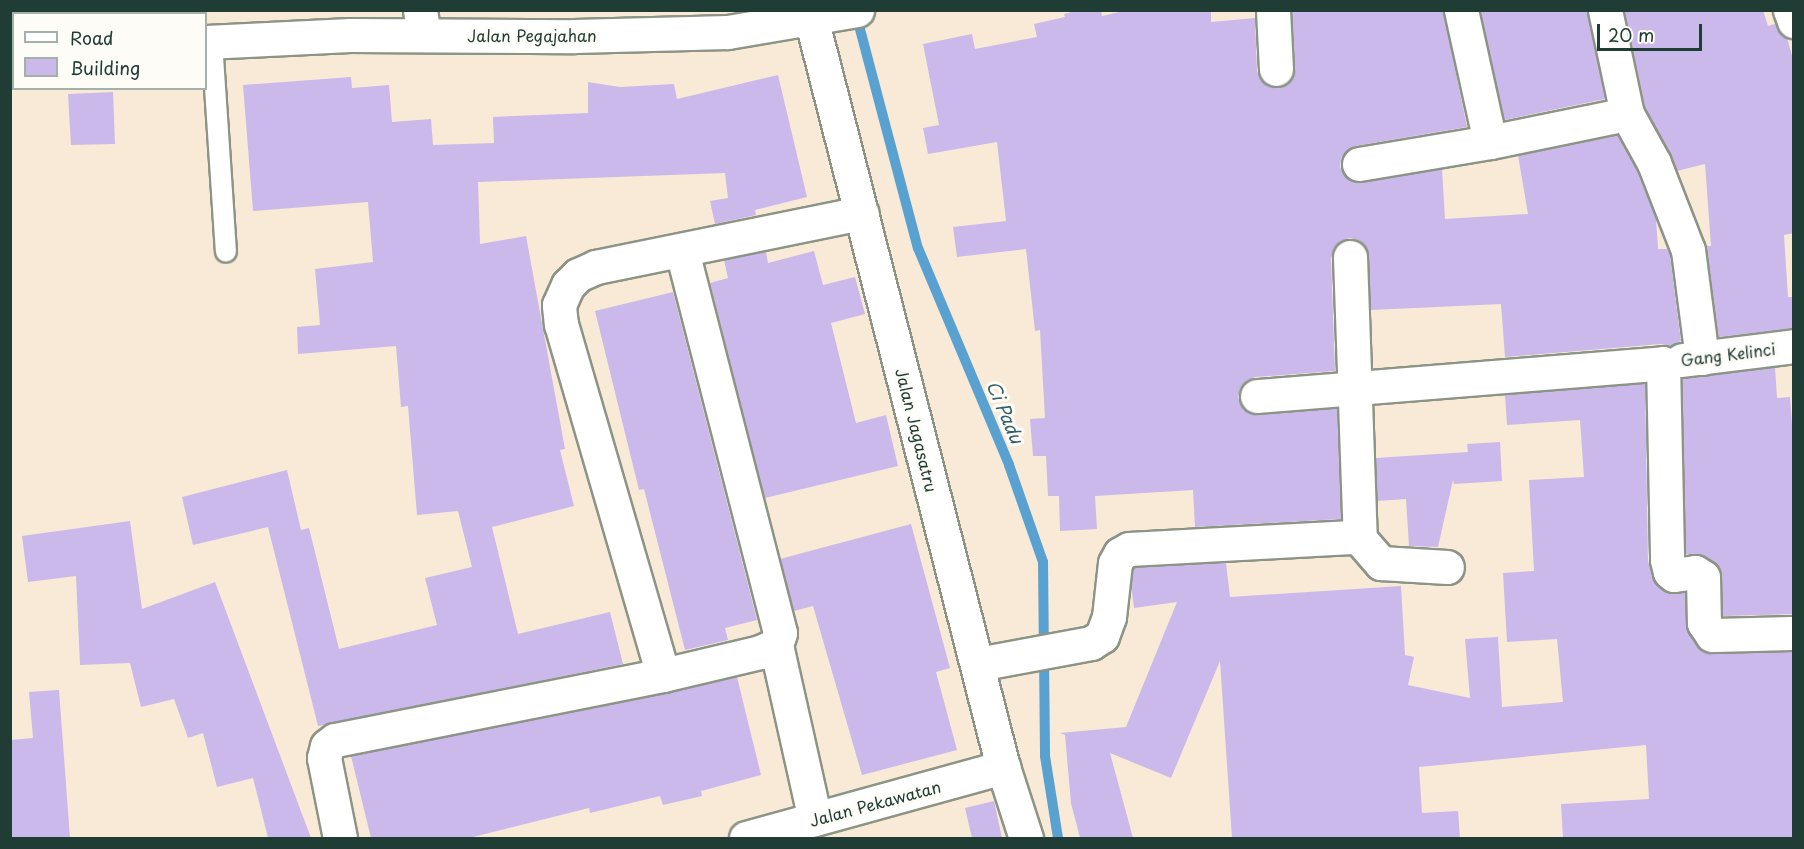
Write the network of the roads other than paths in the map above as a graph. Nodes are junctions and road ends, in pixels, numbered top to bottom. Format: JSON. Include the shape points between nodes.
{"nodes":[{"id":1,"x":1273,"y":10,"type":"edge"},
{"id":2,"x":1461,"y":10,"type":"edge"},
{"id":3,"x":1605,"y":10,"type":"edge"},
{"id":4,"x":1790,"y":10,"type":"edge"},
{"id":5,"x":829,"y":14,"type":"edge"},
{"id":6,"x":1794,"y":21,"type":"edge"},
{"id":7,"x":422,"y":22,"type":"edge"},
{"id":8,"x":209,"y":42,"type":"edge"},
{"id":9,"x":1276,"y":69,"type":"dead end"},
{"id":10,"x":1627,"y":114,"type":"junction"},
{"id":11,"x":1490,"y":142,"type":"junction"},
{"id":12,"x":1359,"y":164,"type":"dead end"},
{"id":13,"x":862,"y":213,"type":"junction"},
{"id":14,"x":682,"y":251,"type":"junction"},
{"id":15,"x":225,"y":252,"type":"dead end"},
{"id":16,"x":1350,"y":257,"type":"dead end"},
{"id":17,"x":1794,"y":346,"type":"edge"},
{"id":18,"x":1702,"y":358,"type":"junction"},
{"id":19,"x":1663,"y":363,"type":"junction"},
{"id":20,"x":1354,"y":388,"type":"junction"},
{"id":21,"x":1257,"y":396,"type":"dead end"},
{"id":22,"x":1360,"y":539,"type":"junction"},
{"id":23,"x":1447,"y":567,"type":"dead end"},
{"id":24,"x":1794,"y":633,"type":"edge"},
{"id":25,"x":776,"y":645,"type":"junction"},
{"id":26,"x":991,"y":662,"type":"junction"},
{"id":27,"x":663,"y":675,"type":"junction"},
{"id":28,"x":1003,"y":767,"type":"junction"},
{"id":29,"x":815,"y":819,"type":"junction"},
{"id":30,"x":340,"y":838,"type":"edge"},
{"id":31,"x":746,"y":838,"type":"edge"},
{"id":32,"x":1026,"y":838,"type":"edge"}],
"edges":[{"from":1,"to":9,"type":"street"},
{"from":2,"to":11,"type":"street"},
{"from":3,"to":10,"type":"street"},
{"from":4,"to":6,"type":"street"},
{"from":5,"to":7,"type":"street","name":"Jalan Pegajahan","via":[[728,32],[574,36]]},
{"from":5,"to":13,"type":"street","name":"Jalan Jagasatru"},
{"from":7,"to":8,"type":"street","name":"Jalan Pegajahan"},
{"from":8,"to":15,"type":"lane"},
{"from":10,"to":11,"type":"street"},
{"from":10,"to":18,"type":"street","via":[[1654,163],[1688,250]]},
{"from":11,"to":12,"type":"street"},
{"from":13,"to":14,"type":"street"},
{"from":13,"to":26,"type":"street","name":"Jalan Jagasatru"},
{"from":14,"to":25,"type":"street","via":[[780,633]]},
{"from":14,"to":27,"type":"street","via":[[596,267],[578,275],[568,285],[559,305],[561,325]]},
{"from":16,"to":20,"type":"street"},
{"from":17,"to":18,"type":"street","name":"Gang Kelinci"},
{"from":18,"to":19,"type":"street","name":"Gang Kelinci"},
{"from":19,"to":20,"type":"street","name":"Gang Kelinci"},
{"from":19,"to":24,"type":"street","via":[[1666,560],[1670,572],[1702,577],[1704,623],[1712,635]]},
{"from":20,"to":21,"type":"street","name":"Gang Kelinci"},
{"from":20,"to":22,"type":"street"},
{"from":22,"to":23,"type":"street","via":[[1381,563]]},
{"from":22,"to":26,"type":"street","via":[[1129,549],[1114,562],[1105,632],[1091,643]]},
{"from":25,"to":27,"type":"street"},
{"from":25,"to":29,"type":"street"},
{"from":26,"to":28,"type":"street","name":"Jalan Jagasatru"},
{"from":27,"to":30,"type":"street","via":[[335,740],[327,746],[324,758]]},
{"from":28,"to":29,"type":"street","name":"Jalan Pekawatan"},
{"from":28,"to":32,"type":"street","name":"Jalan Jagasatru"},
{"from":29,"to":31,"type":"street","name":"Jalan Pekawatan"}]}
